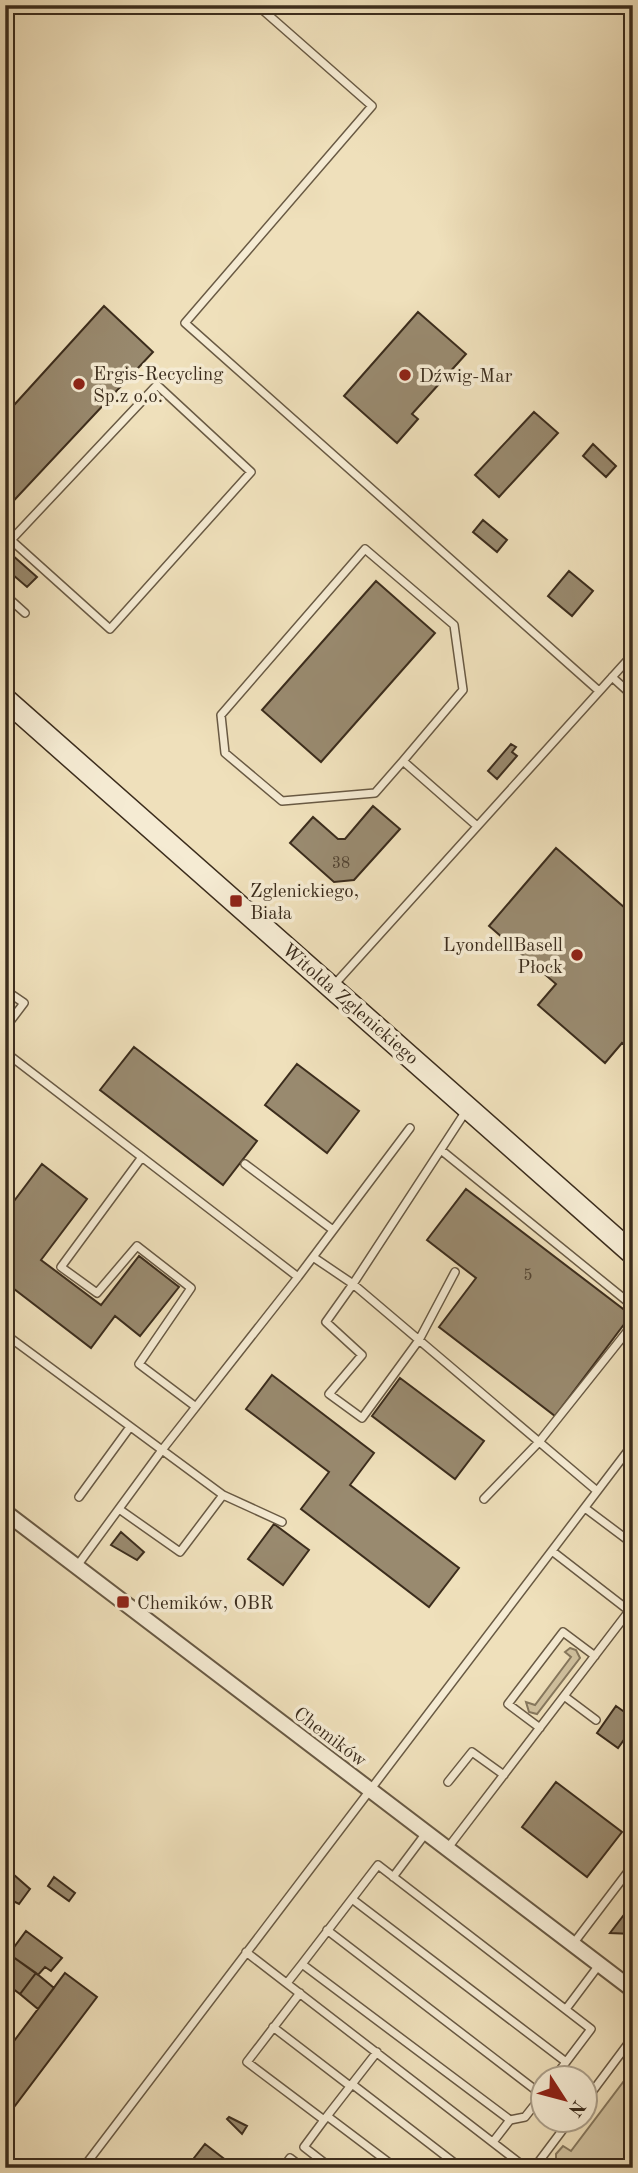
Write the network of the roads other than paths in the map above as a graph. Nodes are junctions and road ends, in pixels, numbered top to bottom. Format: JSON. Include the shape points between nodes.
{"nodes":[{"id":1,"x":257,"y":5,"type":"edge"},
{"id":2,"x":8,"y":543,"type":"edge"},
{"id":3,"x":5,"y":595,"type":"edge"},
{"id":4,"x":24,"y":613,"type":"dead end"},
{"id":5,"x":633,"y":654,"type":"edge"},
{"id":6,"x":612,"y":677,"type":"junction"},
{"id":7,"x":599,"y":691,"type":"junction"},
{"id":8,"x":633,"y":696,"type":"edge"},
{"id":9,"x":5,"y":698,"type":"edge"},
{"id":10,"x":403,"y":761,"type":"junction"},
{"id":11,"x":477,"y":826,"type":"junction"},
{"id":12,"x":332,"y":987,"type":"junction"},
{"id":13,"x":5,"y":990,"type":"edge"},
{"id":14,"x":5,"y":1028,"type":"edge"},
{"id":15,"x":5,"y":1052,"type":"edge"},
{"id":16,"x":468,"y":1107,"type":"junction"},
{"id":17,"x":410,"y":1128,"type":"dead end"},
{"id":18,"x":441,"y":1150,"type":"junction"},
{"id":19,"x":142,"y":1157,"type":"junction"},
{"id":20,"x":245,"y":1164,"type":"dead end"},
{"id":21,"x":334,"y":1230,"type":"junction"},
{"id":22,"x":633,"y":1254,"type":"edge"},
{"id":23,"x":313,"y":1257,"type":"junction"},
{"id":24,"x":455,"y":1272,"type":"dead end"},
{"id":25,"x":298,"y":1277,"type":"junction"},
{"id":26,"x":353,"y":1284,"type":"junction"},
{"id":27,"x":633,"y":1306,"type":"edge"},
{"id":28,"x":633,"y":1324,"type":"edge"},
{"id":29,"x":5,"y":1334,"type":"edge"},
{"id":30,"x":419,"y":1340,"type":"junction"},
{"id":31,"x":196,"y":1407,"type":"junction"},
{"id":32,"x":130,"y":1427,"type":"junction"},
{"id":33,"x":539,"y":1442,"type":"junction"},
{"id":34,"x":633,"y":1444,"type":"edge"},
{"id":35,"x":162,"y":1450,"type":"junction"},
{"id":36,"x":597,"y":1491,"type":"junction"},
{"id":37,"x":223,"y":1495,"type":"junction"},
{"id":38,"x":79,"y":1497,"type":"dead end"},
{"id":39,"x":484,"y":1499,"type":"dead end"},
{"id":40,"x":585,"y":1508,"type":"junction"},
{"id":41,"x":119,"y":1509,"type":"junction"},
{"id":42,"x":5,"y":1512,"type":"edge"},
{"id":43,"x":282,"y":1522,"type":"dead end"},
{"id":44,"x":633,"y":1544,"type":"edge"},
{"id":45,"x":552,"y":1551,"type":"junction"},
{"id":46,"x":77,"y":1566,"type":"junction"},
{"id":47,"x":631,"y":1612,"type":"edge"},
{"id":48,"x":595,"y":1656,"type":"junction"},
{"id":49,"x":564,"y":1696,"type":"junction"},
{"id":50,"x":596,"y":1720,"type":"dead end"},
{"id":51,"x":540,"y":1728,"type":"junction"},
{"id":52,"x":504,"y":1775,"type":"junction"},
{"id":53,"x":448,"y":1782,"type":"dead end"},
{"id":54,"x":369,"y":1789,"type":"junction"},
{"id":55,"x":426,"y":1833,"type":"junction"},
{"id":56,"x":447,"y":1849,"type":"junction"},
{"id":57,"x":633,"y":1865,"type":"edge"},
{"id":58,"x":393,"y":1877,"type":"junction"},
{"id":59,"x":352,"y":1899,"type":"junction"},
{"id":60,"x":327,"y":1930,"type":"junction"},
{"id":61,"x":573,"y":1944,"type":"junction"},
{"id":62,"x":246,"y":1952,"type":"junction"},
{"id":63,"x":302,"y":1964,"type":"junction"},
{"id":64,"x":600,"y":1965,"type":"junction"},
{"id":65,"x":287,"y":1983,"type":"junction"},
{"id":66,"x":633,"y":1990,"type":"edge"},
{"id":67,"x":300,"y":1993,"type":"junction"},
{"id":68,"x":566,"y":2009,"type":"junction"},
{"id":69,"x":273,"y":2027,"type":"junction"},
{"id":70,"x":633,"y":2037,"type":"edge"},
{"id":71,"x":376,"y":2052,"type":"junction"},
{"id":72,"x":566,"y":2062,"type":"joint"},
{"id":73,"x":600,"y":2081,"type":"edge"},
{"id":74,"x":530,"y":2084,"type":"edge"},
{"id":75,"x":351,"y":2085,"type":"junction"},
{"id":76,"x":530,"y":2111,"type":"edge"},
{"id":77,"x":326,"y":2118,"type":"junction"},
{"id":78,"x":510,"y":2120,"type":"junction"},
{"id":79,"x":560,"y":2134,"type":"edge"},
{"id":80,"x":493,"y":2142,"type":"junction"},
{"id":81,"x":83,"y":2168,"type":"edge"},
{"id":82,"x":283,"y":2168,"type":"edge"},
{"id":83,"x":303,"y":2168,"type":"edge"},
{"id":84,"x":331,"y":2168,"type":"edge"},
{"id":85,"x":396,"y":2168,"type":"edge"},
{"id":86,"x":461,"y":2168,"type":"edge"},
{"id":87,"x":526,"y":2168,"type":"edge"},
{"id":88,"x":534,"y":2168,"type":"edge"}],
"edges":[{"from":1,"to":7,"type":"lane","via":[[372,106],[185,323]]},
{"from":2,"to":2,"type":"lane","via":[[157,385],[251,472],[110,629]]},
{"from":3,"to":4,"type":"lane"},
{"from":5,"to":6,"type":"lane"},
{"from":6,"to":7,"type":"lane"},
{"from":6,"to":8,"type":"lane"},
{"from":7,"to":11,"type":"lane"},
{"from":9,"to":12,"type":"street","name":"Witolda Zglenickiego"},
{"from":10,"to":10,"type":"lane","via":[[375,793],[282,801],[225,753],[221,715],[365,549],[454,625],[463,690]]},
{"from":10,"to":11,"type":"lane"},
{"from":11,"to":12,"type":"lane"},
{"from":12,"to":16,"type":"street","name":"Witolda Zglenickiego"},
{"from":13,"to":14,"type":"lane","via":[[24,1003]]},
{"from":15,"to":19,"type":"lane"},
{"from":16,"to":18,"type":"lane"},
{"from":16,"to":22,"type":"street","name":"Witolda Zglenickiego"},
{"from":17,"to":21,"type":"lane"},
{"from":18,"to":26,"type":"lane"},
{"from":18,"to":27,"type":"lane"},
{"from":19,"to":25,"type":"lane"},
{"from":19,"to":31,"type":"lane","via":[[61,1267],[97,1293],[136,1246],[191,1288],[139,1364]]},
{"from":20,"to":21,"type":"lane"},
{"from":21,"to":23,"type":"lane"},
{"from":23,"to":25,"type":"lane"},
{"from":23,"to":26,"type":"lane"},
{"from":24,"to":30,"type":"lane"},
{"from":25,"to":31,"type":"lane"},
{"from":26,"to":30,"type":"lane"},
{"from":26,"to":30,"type":"lane","via":[[326,1322],[362,1355],[329,1394],[362,1418]]},
{"from":28,"to":33,"type":"lane"},
{"from":29,"to":32,"type":"lane"},
{"from":30,"to":33,"type":"lane"},
{"from":31,"to":35,"type":"lane"},
{"from":32,"to":35,"type":"lane"},
{"from":32,"to":38,"type":"lane"},
{"from":33,"to":36,"type":"lane"},
{"from":33,"to":39,"type":"lane"},
{"from":34,"to":36,"type":"lane"},
{"from":35,"to":37,"type":"lane"},
{"from":35,"to":41,"type":"lane"},
{"from":36,"to":40,"type":"lane"},
{"from":37,"to":41,"type":"lane","via":[[180,1552]]},
{"from":37,"to":43,"type":"lane"},
{"from":40,"to":44,"type":"lane"},
{"from":40,"to":45,"type":"lane"},
{"from":41,"to":46,"type":"lane"},
{"from":42,"to":46,"type":"street","name":"Chemików"},
{"from":45,"to":47,"type":"lane"},
{"from":45,"to":54,"type":"lane"},
{"from":46,"to":54,"type":"street","name":"Chemików"},
{"from":47,"to":48,"type":"lane"},
{"from":48,"to":49,"type":"lane"},
{"from":48,"to":51,"type":"lane","via":[[563,1632],[516,1693],[508,1704]]},
{"from":49,"to":50,"type":"lane"},
{"from":49,"to":51,"type":"lane"},
{"from":51,"to":52,"type":"lane"},
{"from":52,"to":53,"type":"lane","via":[[472,1752]]},
{"from":52,"to":56,"type":"lane"},
{"from":54,"to":55,"type":"street","name":"Chemików"},
{"from":54,"to":62,"type":"lane"},
{"from":55,"to":56,"type":"street","name":"Chemików"},
{"from":55,"to":58,"type":"lane"},
{"from":56,"to":61,"type":"street","name":"Chemików"},
{"from":57,"to":61,"type":"lane"},
{"from":58,"to":59,"type":"lane","via":[[378,1866]]},
{"from":58,"to":68,"type":"lane"},
{"from":59,"to":60,"type":"lane"},
{"from":59,"to":72,"type":"lane"},
{"from":60,"to":63,"type":"lane"},
{"from":60,"to":74,"type":"lane"},
{"from":61,"to":64,"type":"street","name":"Chemików"},
{"from":62,"to":65,"type":"lane"},
{"from":62,"to":81,"type":"lane"},
{"from":63,"to":65,"type":"lane"},
{"from":63,"to":78,"type":"lane"},
{"from":64,"to":66,"type":"street","name":"Chemików"},
{"from":64,"to":68,"type":"lane"},
{"from":65,"to":67,"type":"lane"},
{"from":67,"to":69,"type":"lane"},
{"from":67,"to":71,"type":"lane"},
{"from":68,"to":72,"type":"lane","via":[[591,2029]]},
{"from":69,"to":75,"type":"lane"},
{"from":69,"to":77,"type":"lane","via":[[247,2062]]},
{"from":70,"to":73,"type":"lane"},
{"from":71,"to":75,"type":"lane"},
{"from":71,"to":80,"type":"lane"},
{"from":75,"to":77,"type":"lane"},
{"from":75,"to":86,"type":"lane"},
{"from":76,"to":78,"type":"lane","via":[[525,2117]]},
{"from":77,"to":84,"type":"lane","via":[[304,2147]]},
{"from":77,"to":85,"type":"lane"},
{"from":78,"to":80,"type":"lane"},
{"from":79,"to":88,"type":"lane"},
{"from":80,"to":87,"type":"lane"},
{"from":82,"to":83,"type":"lane","via":[[290,2158]]}]}
